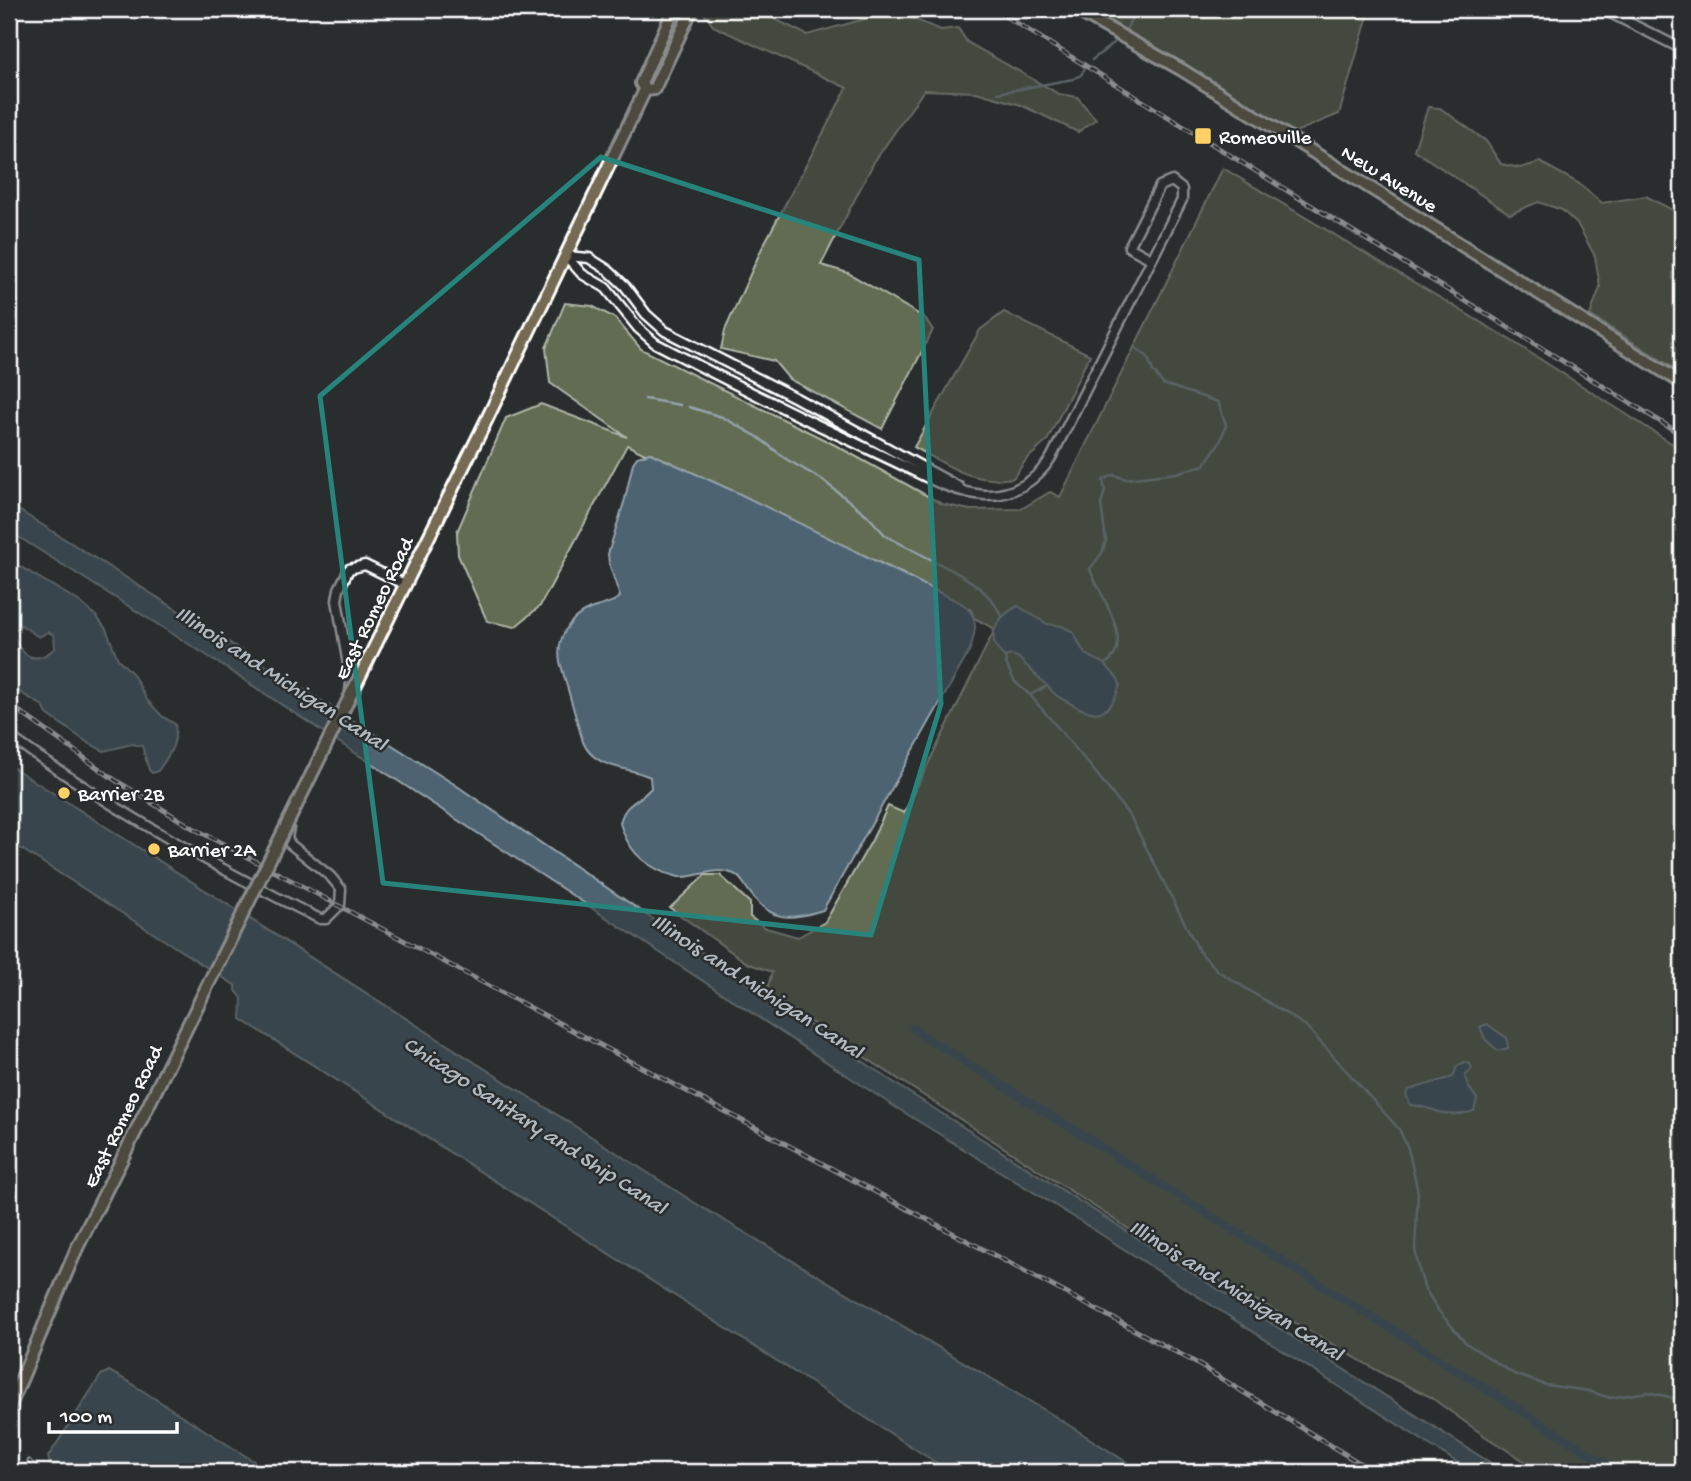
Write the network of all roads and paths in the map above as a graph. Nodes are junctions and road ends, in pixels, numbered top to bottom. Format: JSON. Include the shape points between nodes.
{"nodes":[{"id":1,"x":674,"y":9,"type":"edge"},
{"id":2,"x":692,"y":9,"type":"edge"},
{"id":3,"x":1074,"y":9,"type":"edge"},
{"id":4,"x":1602,"y":9,"type":"edge"},
{"id":5,"x":1682,"y":49,"type":"edge"},
{"id":6,"x":645,"y":90,"type":"junction"},
{"id":7,"x":566,"y":256,"type":"junction"},
{"id":8,"x":1151,"y":259,"type":"junction"},
{"id":9,"x":1682,"y":383,"type":"edge"},
{"id":10,"x":962,"y":490,"type":"junction"},
{"id":11,"x":405,"y":585,"type":"junction"},
{"id":12,"x":9,"y":736,"type":"edge"},
{"id":13,"x":9,"y":1408,"type":"edge"}],
"edges":[{"from":1,"to":6,"type":"main road","name":"East Romeo Road","via":[[641,83]]},
{"from":2,"to":6,"type":"main road","name":"East Romeo Road","via":[[654,89]]},
{"from":3,"to":9,"type":"main road","name":"New Avenue","via":[[1182,70]]},
{"from":4,"to":5,"type":"street"},
{"from":6,"to":7,"type":"main road","name":"East Romeo Road"},
{"from":7,"to":10,"type":"street","via":[[582,274],[606,288],[655,343],[796,415]]},
{"from":7,"to":10,"type":"street","via":[[589,258],[608,270],[654,323],[674,337]]},
{"from":7,"to":11,"type":"main road","name":"East Romeo Road"},
{"from":8,"to":8,"type":"street","via":[[1182,200],[1182,189],[1172,181],[1160,186],[1129,247]]},
{"from":8,"to":10,"type":"street","via":[[1045,467],[1022,487],[1002,494]]},
{"from":11,"to":12,"type":"street","bridge":true,"via":[[365,565],[349,569],[337,600],[351,683],[346,712],[287,831],[290,844],[341,889],[337,910],[326,919],[183,848]]},
{"from":11,"to":13,"type":"main road","name":"East Romeo Road","bridge":true,"via":[[77,1248]]}]}
